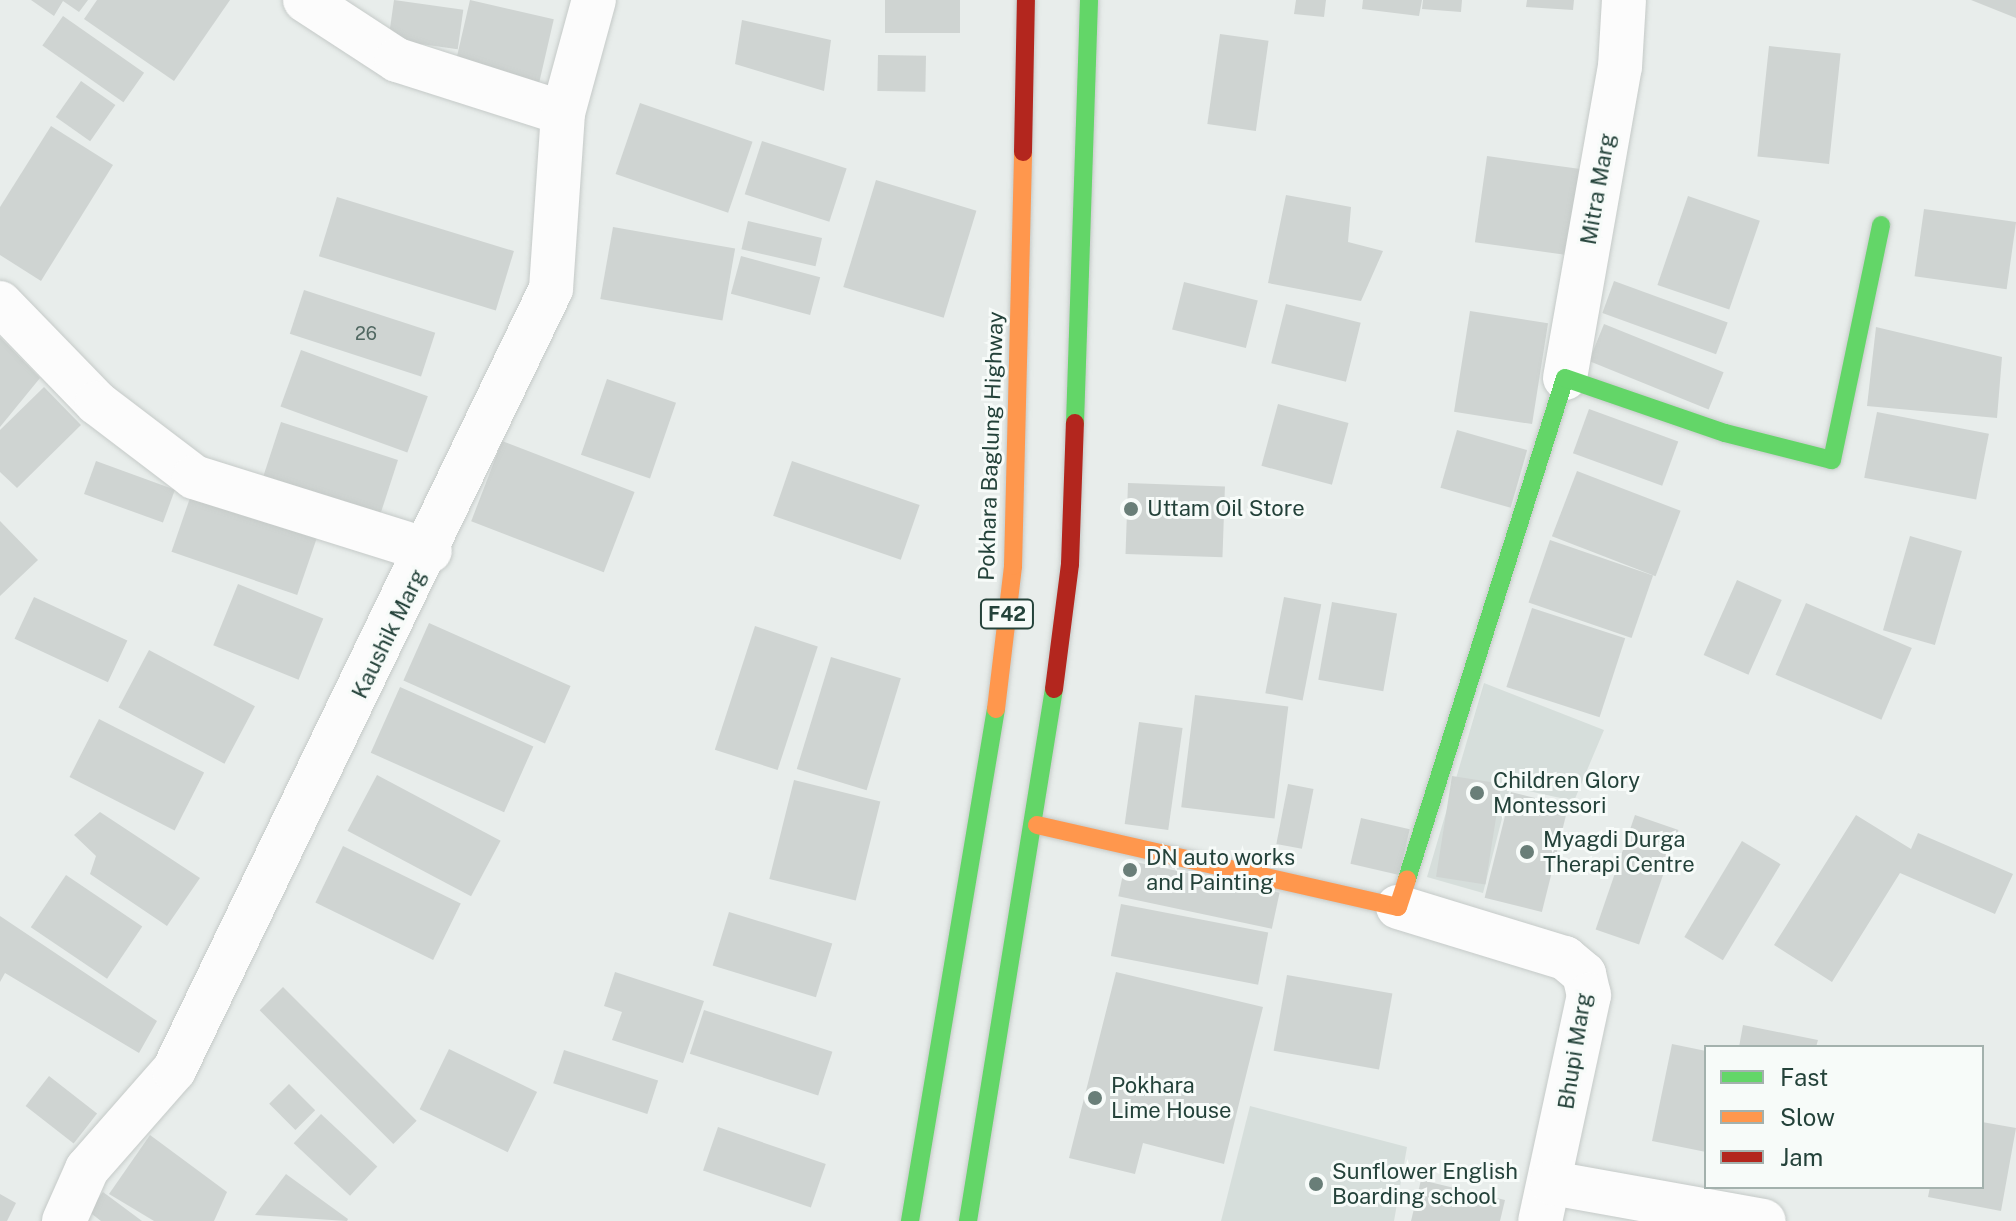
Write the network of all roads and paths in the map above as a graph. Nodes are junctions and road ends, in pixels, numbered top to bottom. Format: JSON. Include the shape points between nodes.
{"nodes":[{"id":1,"x":305,"y":0,"type":"edge"},
{"id":2,"x":594,"y":0,"type":"edge"},
{"id":3,"x":1026,"y":0,"type":"edge"},
{"id":4,"x":1089,"y":0,"type":"edge"},
{"id":5,"x":1624,"y":0,"type":"edge"},
{"id":6,"x":563,"y":113,"type":"junction"},
{"id":7,"x":1881,"y":225,"type":"dead end"},
{"id":8,"x":0,"y":303,"type":"edge"},
{"id":9,"x":1565,"y":378,"type":"junction"},
{"id":10,"x":430,"y":551,"type":"junction"},
{"id":11,"x":1037,"y":825,"type":"junction"},
{"id":12,"x":1398,"y":907,"type":"junction"},
{"id":13,"x":1546,"y":1202,"type":"edge"},
{"id":14,"x":64,"y":1221,"type":"edge"},
{"id":15,"x":910,"y":1221,"type":"edge"},
{"id":16,"x":968,"y":1221,"type":"edge"},
{"id":17,"x":1764,"y":1221,"type":"edge"}],
"edges":[{"from":1,"to":6,"type":"street","via":[[397,60]]},
{"from":2,"to":6,"type":"street","name":"Kaushik Marg"},
{"from":3,"to":15,"type":"main road","name":"Pokhara Baglung Highway","number":"F42","via":[[1013,566],[984,813]]},
{"from":4,"to":11,"type":"main road","number":"F42","via":[[1070,564]]},
{"from":5,"to":9,"type":"street","name":"Mitra Marg","via":[[1620,67]]},
{"from":6,"to":10,"type":"street","name":"Kaushik Marg","via":[[551,289]]},
{"from":7,"to":9,"type":"main road","via":[[1832,460],[1725,433]]},
{"from":8,"to":10,"type":"street","via":[[97,403],[194,477]]},
{"from":9,"to":12,"type":"main road"},
{"from":10,"to":14,"type":"street","name":"Kaushik Marg","via":[[174,1070],[87,1169]]},
{"from":11,"to":12,"type":"main road"},
{"from":11,"to":16,"type":"main road","number":"F42"},
{"from":12,"to":13,"type":"street","name":"Bhupi Marg","via":[[1565,958],[1584,974],[1589,995]]},
{"from":13,"to":17,"type":"street","name":"Bhupi Marg"}]}
